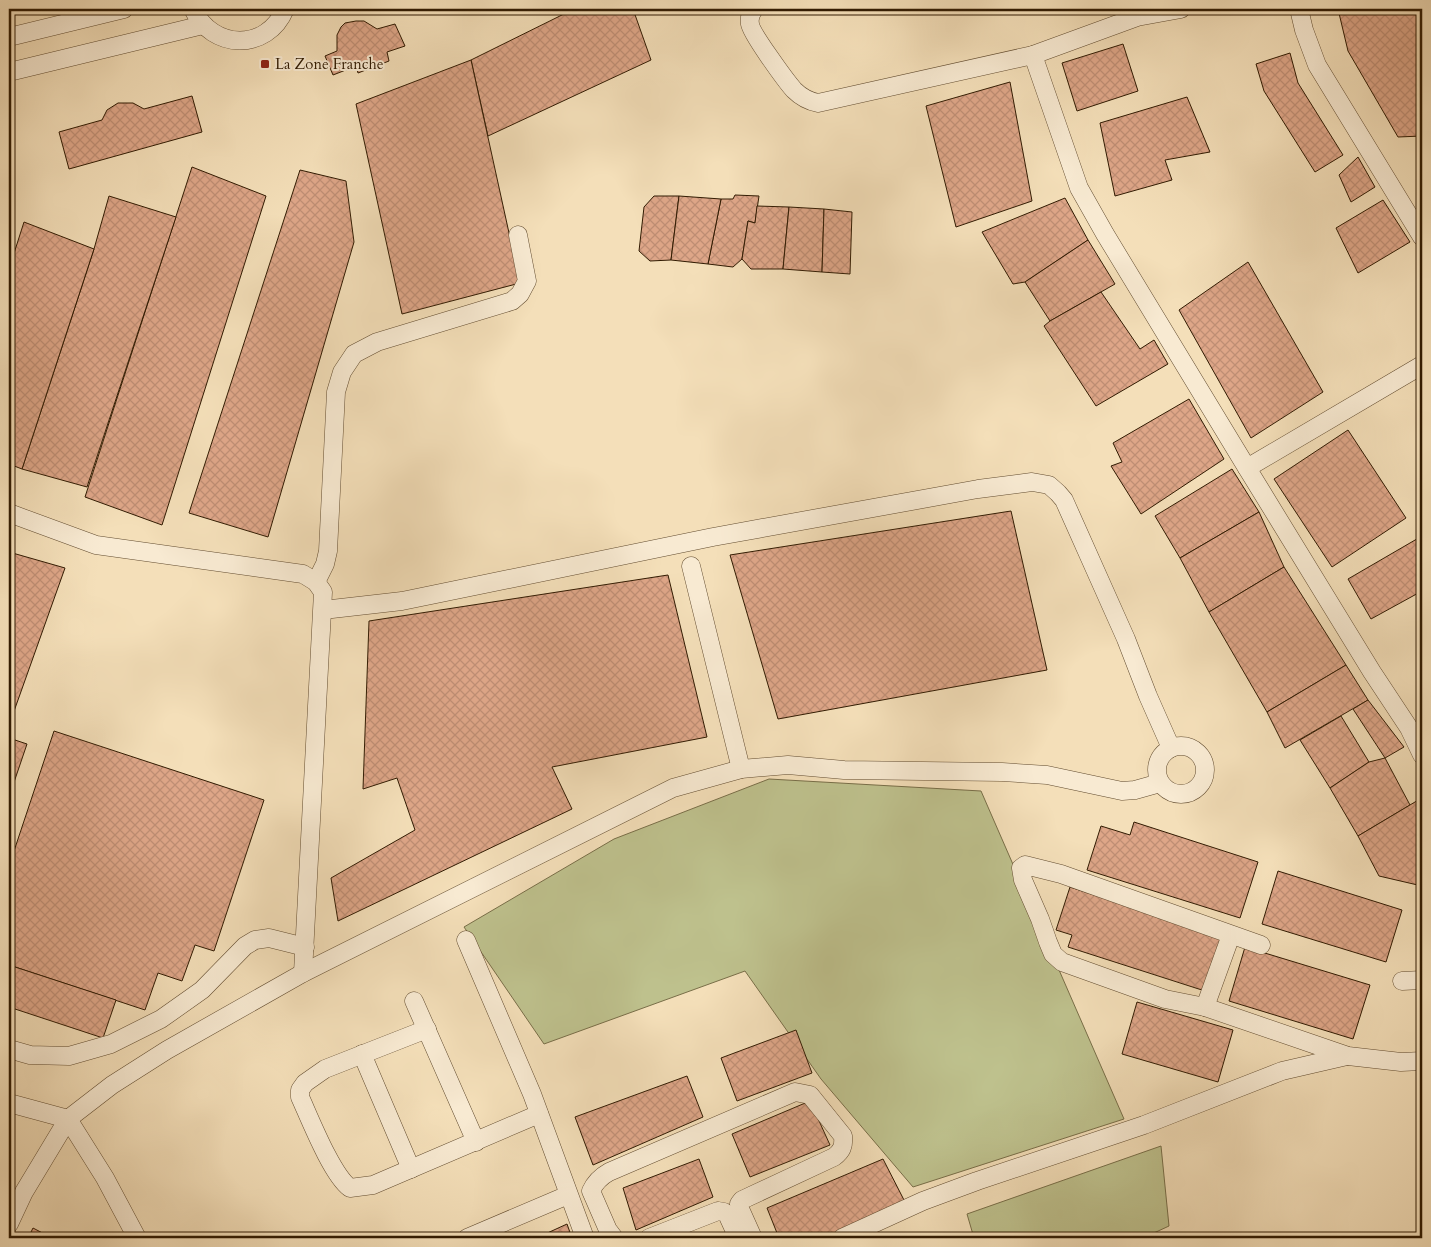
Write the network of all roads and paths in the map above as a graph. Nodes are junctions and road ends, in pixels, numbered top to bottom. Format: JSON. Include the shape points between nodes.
{"nodes":[{"id":1,"x":124,"y":9,"type":"edge"},
{"id":2,"x":193,"y":9,"type":"edge"},
{"id":3,"x":285,"y":9,"type":"edge"},
{"id":4,"x":754,"y":9,"type":"edge"},
{"id":5,"x":1181,"y":9,"type":"edge"},
{"id":6,"x":1298,"y":9,"type":"edge"},
{"id":7,"x":1136,"y":13,"type":"edge"},
{"id":8,"x":204,"y":25,"type":"junction"},
{"id":9,"x":9,"y":36,"type":"edge"},
{"id":10,"x":1033,"y":55,"type":"junction"},
{"id":11,"x":9,"y":72,"type":"edge"},
{"id":12,"x":518,"y":235,"type":"dead end"},
{"id":13,"x":1422,"y":237,"type":"edge"},
{"id":14,"x":1422,"y":365,"type":"edge"},
{"id":15,"x":1247,"y":468,"type":"junction"},
{"id":16,"x":9,"y":514,"type":"edge"},
{"id":17,"x":691,"y":566,"type":"dead end"},
{"id":18,"x":316,"y":582,"type":"junction"},
{"id":19,"x":323,"y":610,"type":"junction"},
{"id":20,"x":1171,"y":748,"type":"junction"},
{"id":21,"x":1422,"y":755,"type":"edge"},
{"id":22,"x":741,"y":769,"type":"junction"},
{"id":23,"x":1160,"y":783,"type":"junction"},
{"id":24,"x":1231,"y":935,"type":"junction"},
{"id":25,"x":466,"y":940,"type":"dead end"},
{"id":26,"x":1261,"y":945,"type":"dead end"},
{"id":27,"x":304,"y":947,"type":"junction"},
{"id":28,"x":303,"y":973,"type":"junction"},
{"id":29,"x":1422,"y":980,"type":"edge"},
{"id":30,"x":1402,"y":981,"type":"dead end"},
{"id":31,"x":414,"y":1001,"type":"dead end"},
{"id":32,"x":1205,"y":1008,"type":"junction"},
{"id":33,"x":427,"y":1029,"type":"junction"},
{"id":34,"x":9,"y":1049,"type":"edge"},
{"id":35,"x":362,"y":1054,"type":"junction"},
{"id":36,"x":1348,"y":1056,"type":"junction"},
{"id":37,"x":1422,"y":1061,"type":"edge"},
{"id":38,"x":9,"y":1104,"type":"edge"},
{"id":39,"x":539,"y":1114,"type":"junction"},
{"id":40,"x":68,"y":1119,"type":"junction"},
{"id":41,"x":476,"y":1142,"type":"junction"},
{"id":42,"x":411,"y":1169,"type":"junction"},
{"id":43,"x":568,"y":1195,"type":"junction"},
{"id":44,"x":9,"y":1224,"type":"edge"},
{"id":45,"x":137,"y":1238,"type":"edge"},
{"id":46,"x":467,"y":1238,"type":"edge"},
{"id":47,"x":586,"y":1238,"type":"edge"},
{"id":48,"x":614,"y":1238,"type":"edge"},
{"id":49,"x":649,"y":1238,"type":"edge"},
{"id":50,"x":738,"y":1238,"type":"edge"},
{"id":51,"x":753,"y":1238,"type":"edge"},
{"id":52,"x":842,"y":1238,"type":"edge"}],
"edges":[{"from":1,"to":9,"type":"street"},
{"from":2,"to":8,"type":"street"},
{"from":3,"to":8,"type":"street","via":[[282,18],[270,30],[255,38],[239,41],[223,38]]},
{"from":4,"to":10,"type":"street","via":[[750,25],[761,44],[794,90],[806,100],[818,103]]},
{"from":5,"to":7,"type":"street"},
{"from":6,"to":13,"type":"street","via":[[1317,65]]},
{"from":7,"to":10,"type":"street"},
{"from":8,"to":11,"type":"street"},
{"from":10,"to":15,"type":"street","via":[[1079,188]]},
{"from":12,"to":18,"type":"street","via":[[527,281],[512,301],[377,342],[354,354],[342,372],[336,392],[328,551]]},
{"from":14,"to":15,"type":"street"},
{"from":15,"to":21,"type":"street","via":[[1409,728]]},
{"from":16,"to":18,"type":"street","via":[[96,545],[303,574]]},
{"from":17,"to":22,"type":"street"},
{"from":18,"to":19,"type":"street","via":[[323,592]]},
{"from":19,"to":20,"type":"street","via":[[402,601],[713,537],[1032,482],[1048,485],[1064,500]]},
{"from":19,"to":27,"type":"street"},
{"from":20,"to":23,"type":"street","via":[[1157,763]]},
{"from":20,"to":23,"type":"street","via":[[1185,746],[1197,752],[1204,764],[1204,778],[1196,789],[1184,795],[1170,792]]},
{"from":22,"to":23,"type":"street","via":[[788,765],[844,770],[1002,772],[1047,775],[1122,791]]},
{"from":22,"to":28,"type":"street","via":[[673,788]]},
{"from":24,"to":26,"type":"street"},
{"from":24,"to":32,"type":"street"},
{"from":24,"to":32,"type":"street","via":[[1061,874],[1025,865],[1021,868],[1053,954],[1062,962],[1165,999]]},
{"from":25,"to":39,"type":"street"},
{"from":27,"to":28,"type":"street"},
{"from":27,"to":34,"type":"street","via":[[269,938],[255,940],[202,990],[161,1019],[111,1044],[70,1056],[30,1055]]},
{"from":28,"to":40,"type":"street","via":[[167,1050],[112,1085]]},
{"from":29,"to":30,"type":"street"},
{"from":31,"to":33,"type":"street"},
{"from":32,"to":36,"type":"street"},
{"from":33,"to":35,"type":"street"},
{"from":33,"to":41,"type":"street"},
{"from":35,"to":42,"type":"street"},
{"from":35,"to":42,"type":"street","via":[[325,1069],[305,1083],[300,1097],[326,1152],[350,1188],[373,1185]]},
{"from":36,"to":37,"type":"street"},
{"from":36,"to":52,"type":"street","via":[[1282,1071],[1144,1125],[976,1181]]},
{"from":38,"to":40,"type":"street"},
{"from":39,"to":41,"type":"street"},
{"from":39,"to":43,"type":"street"},
{"from":40,"to":44,"type":"street","via":[[24,1192]]},
{"from":40,"to":45,"type":"street"},
{"from":41,"to":42,"type":"street"},
{"from":43,"to":46,"type":"street"},
{"from":43,"to":47,"type":"street"},
{"from":48,"to":51,"type":"street","via":[[591,1191],[599,1178],[795,1092],[810,1095],[843,1136],[841,1152],[742,1200],[740,1209]]},
{"from":49,"to":50,"type":"street","via":[[718,1211],[726,1214]]}]}
